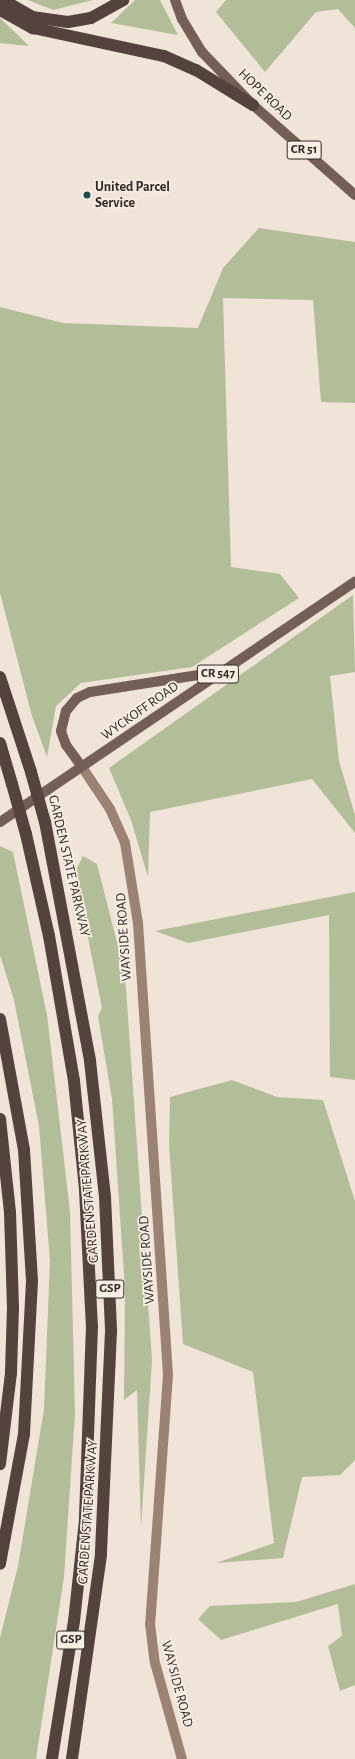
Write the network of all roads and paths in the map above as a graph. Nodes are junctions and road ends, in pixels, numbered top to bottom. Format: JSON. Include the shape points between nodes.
{"nodes":[{"id":1,"x":3,"y":0,"type":"edge"},
{"id":2,"x":123,"y":0,"type":"edge"},
{"id":3,"x":175,"y":0,"type":"edge"},
{"id":4,"x":0,"y":10,"type":"edge"},
{"id":5,"x":253,"y":105,"type":"junction"},
{"id":6,"x":355,"y":195,"type":"edge"},
{"id":7,"x":355,"y":582,"type":"edge"},
{"id":8,"x":224,"y":670,"type":"junction"},
{"id":9,"x":0,"y":677,"type":"edge"},
{"id":10,"x":0,"y":743,"type":"edge"},
{"id":11,"x":82,"y":767,"type":"junction"},
{"id":12,"x":0,"y":822,"type":"edge"},
{"id":13,"x":0,"y":1019,"type":"edge"},
{"id":14,"x":0,"y":1119,"type":"edge"},
{"id":15,"x":0,"y":1464,"type":"edge"},
{"id":16,"x":0,"y":1564,"type":"edge"},
{"id":17,"x":52,"y":1759,"type":"edge"},
{"id":18,"x":72,"y":1759,"type":"edge"},
{"id":19,"x":182,"y":1759,"type":"edge"}],
"edges":[{"from":1,"to":2,"type":"highway","via":[[32,17],[68,22],[98,16]]},
{"from":3,"to":5,"type":"main road","name":"HOPE ROAD","number":"CR 51","via":[[197,46]]},
{"from":4,"to":5,"type":"highway","via":[[33,28],[164,56],[196,70]]},
{"from":5,"to":6,"type":"main road","name":"HOPE ROAD","number":"CR 51"},
{"from":7,"to":8,"type":"main road","name":"WYCKOFF ROAD","number":"CR 547"},
{"from":8,"to":11,"type":"main road","name":"WYCKOFF ROAD","number":"CR 547"},
{"from":8,"to":11,"type":"main road","via":[[90,692],[77,698],[66,711],[61,731],[66,745]]},
{"from":9,"to":18,"type":"highway","name":"GARDEN STATE PARKWAY","number":"GSP","bridge":true,"via":[[45,822],[90,1061],[105,1198],[111,1330],[101,1555]]},
{"from":10,"to":17,"type":"highway","name":"GARDEN STATE PARKWAY","number":"GSP","bridge":true,"via":[[26,834],[52,950],[74,1081],[85,1190],[92,1319],[84,1526],[74,1621]]},
{"from":11,"to":12,"type":"main road","name":"WYCKOFF ROAD","number":"CR 547"},
{"from":11,"to":19,"type":"street","name":"WAYSIDE ROAD","via":[[110,809],[125,843],[138,924],[168,1375],[150,1624],[155,1663]]},
{"from":13,"to":16,"type":"highway","via":[[24,1150],[32,1280],[24,1434]]},
{"from":14,"to":15,"type":"highway","via":[[10,1212],[13,1308],[11,1373]]}]}
